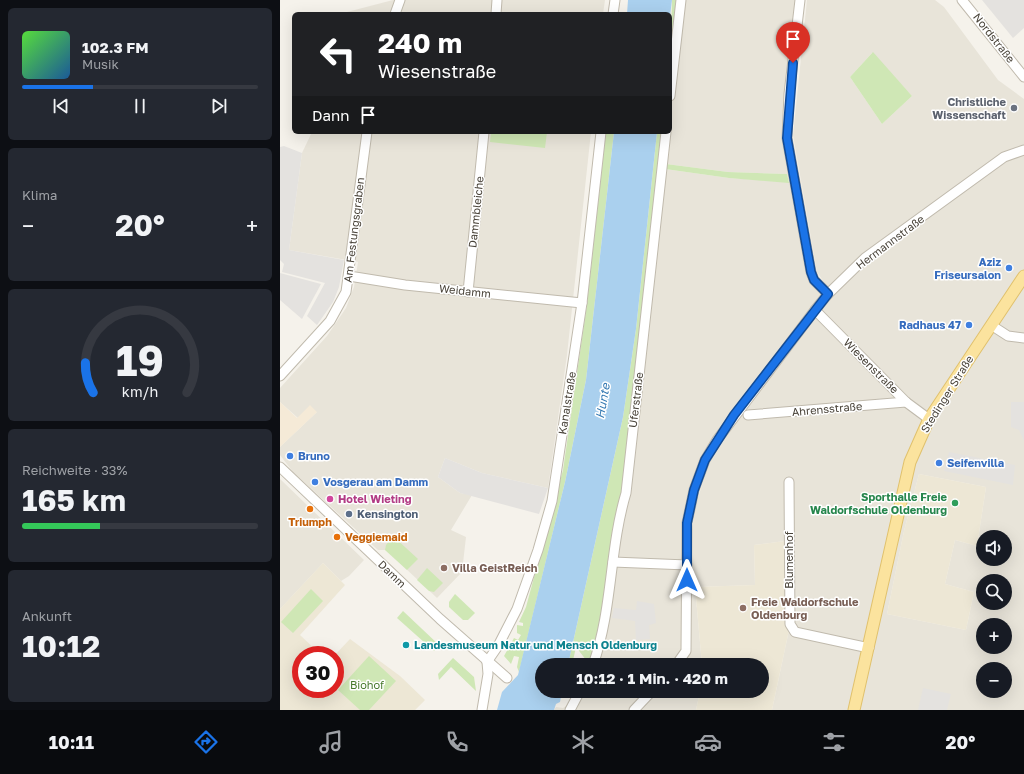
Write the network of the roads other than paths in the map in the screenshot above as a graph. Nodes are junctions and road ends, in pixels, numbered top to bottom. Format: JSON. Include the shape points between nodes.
{"nodes":[{"id":1,"x":400,"y":0,"type":"edge"},
{"id":2,"x":497,"y":0,"type":"edge"},
{"id":3,"x":614,"y":0,"type":"edge"},
{"id":4,"x":681,"y":0,"type":"edge"},
{"id":5,"x":800,"y":0,"type":"edge"},
{"id":6,"x":962,"y":0,"type":"edge"},
{"id":7,"x":396,"y":12,"type":"edge"},
{"id":8,"x":496,"y":12,"type":"edge"},
{"id":9,"x":613,"y":12,"type":"edge"},
{"id":10,"x":1024,"y":77,"type":"edge"},
{"id":11,"x":672,"y":79,"type":"edge"},
{"id":12,"x":367,"y":134,"type":"edge"},
{"id":13,"x":484,"y":134,"type":"edge"},
{"id":14,"x":601,"y":134,"type":"edge"},
{"id":15,"x":666,"y":134,"type":"edge"},
{"id":16,"x":1024,"y":150,"type":"edge"},
{"id":17,"x":349,"y":276,"type":"junction"},
{"id":18,"x":1024,"y":276,"type":"edge"},
{"id":19,"x":468,"y":292,"type":"junction"},
{"id":20,"x":828,"y":294,"type":"junction"},
{"id":21,"x":582,"y":303,"type":"junction"},
{"id":22,"x":815,"y":310,"type":"junction"},
{"id":23,"x":991,"y":325,"type":"junction"},
{"id":24,"x":1024,"y":338,"type":"edge"},
{"id":25,"x":280,"y":376,"type":"edge"},
{"id":26,"x":906,"y":402,"type":"junction"},
{"id":27,"x":748,"y":415,"type":"dead end"},
{"id":28,"x":929,"y":419,"type":"junction"},
{"id":29,"x":280,"y":467,"type":"edge"},
{"id":30,"x":789,"y":482,"type":"dead end"},
{"id":31,"x":613,"y":562,"type":"junction"},
{"id":32,"x":687,"y":565,"type":"junction"},
{"id":33,"x":869,"y":648,"type":"junction"},
{"id":34,"x":595,"y":658,"type":"edge"},
{"id":35,"x":681,"y":658,"type":"edge"},
{"id":36,"x":487,"y":662,"type":"junction"},
{"id":37,"x":507,"y":678,"type":"dead end"},
{"id":38,"x":576,"y":698,"type":"edge"},
{"id":39,"x":645,"y":698,"type":"edge"},
{"id":40,"x":482,"y":710,"type":"edge"},
{"id":41,"x":570,"y":710,"type":"edge"},
{"id":42,"x":634,"y":710,"type":"edge"},
{"id":43,"x":854,"y":710,"type":"edge"}],
"edges":[{"from":1,"to":7,"type":"street"},
{"from":2,"to":8,"type":"street"},
{"from":3,"to":9,"type":"street"},
{"from":4,"to":11,"type":"street"},
{"from":5,"to":20,"type":"street","via":[[789,94],[787,138],[811,272],[814,280]]},
{"from":6,"to":10,"type":"street","name":"Nordstraße"},
{"from":12,"to":17,"type":"street","name":"Am Festungsgraben"},
{"from":13,"to":19,"type":"street","name":"Dammbleiche"},
{"from":14,"to":21,"type":"street","name":"Kanalstraße"},
{"from":15,"to":31,"type":"street","name":"Uferstraße","via":[[626,493],[621,508]]},
{"from":16,"to":20,"type":"street","name":"Hermannstraße","via":[[1004,157],[865,258]]},
{"from":17,"to":19,"type":"street","name":"Weidamm"},
{"from":17,"to":25,"type":"street","name":"Am Festungsgraben","via":[[346,292],[330,321]]},
{"from":18,"to":23,"type":"main road","name":"Stedinger Straße"},
{"from":19,"to":21,"type":"street","name":"Weidamm"},
{"from":20,"to":22,"type":"street","name":"Hermannstraße"},
{"from":21,"to":36,"type":"street","name":"Kanalstraße","via":[[552,501],[517,608]]},
{"from":22,"to":26,"type":"street","name":"Wiesenstraße"},
{"from":22,"to":32,"type":"street","name":"Hermannstraße","via":[[734,415],[705,460],[694,490],[687,523]]},
{"from":23,"to":24,"type":"street","via":[[1008,336]]},
{"from":23,"to":28,"type":"main road","name":"Stedinger Straße"},
{"from":26,"to":27,"type":"street","name":"Ahrensstraße"},
{"from":26,"to":28,"type":"street","name":"Wiesenstraße"},
{"from":28,"to":33,"type":"main road","name":"Stedinger Straße","via":[[910,462]]},
{"from":29,"to":36,"type":"street","name":"Damm"},
{"from":30,"to":33,"type":"street","name":"Blumenhof","via":[[790,624],[795,632]]},
{"from":31,"to":32,"type":"street"},
{"from":31,"to":34,"type":"street","name":"Uferstraße","via":[[606,618]]},
{"from":32,"to":35,"type":"street","name":"Hermannstraße","via":[[686,652]]},
{"from":33,"to":43,"type":"main road","name":"Stedinger Straße"},
{"from":36,"to":37,"type":"street","name":"Damm"},
{"from":36,"to":40,"type":"street","via":[[488,674]]},
{"from":38,"to":41,"type":"street"},
{"from":39,"to":42,"type":"street"}]}
